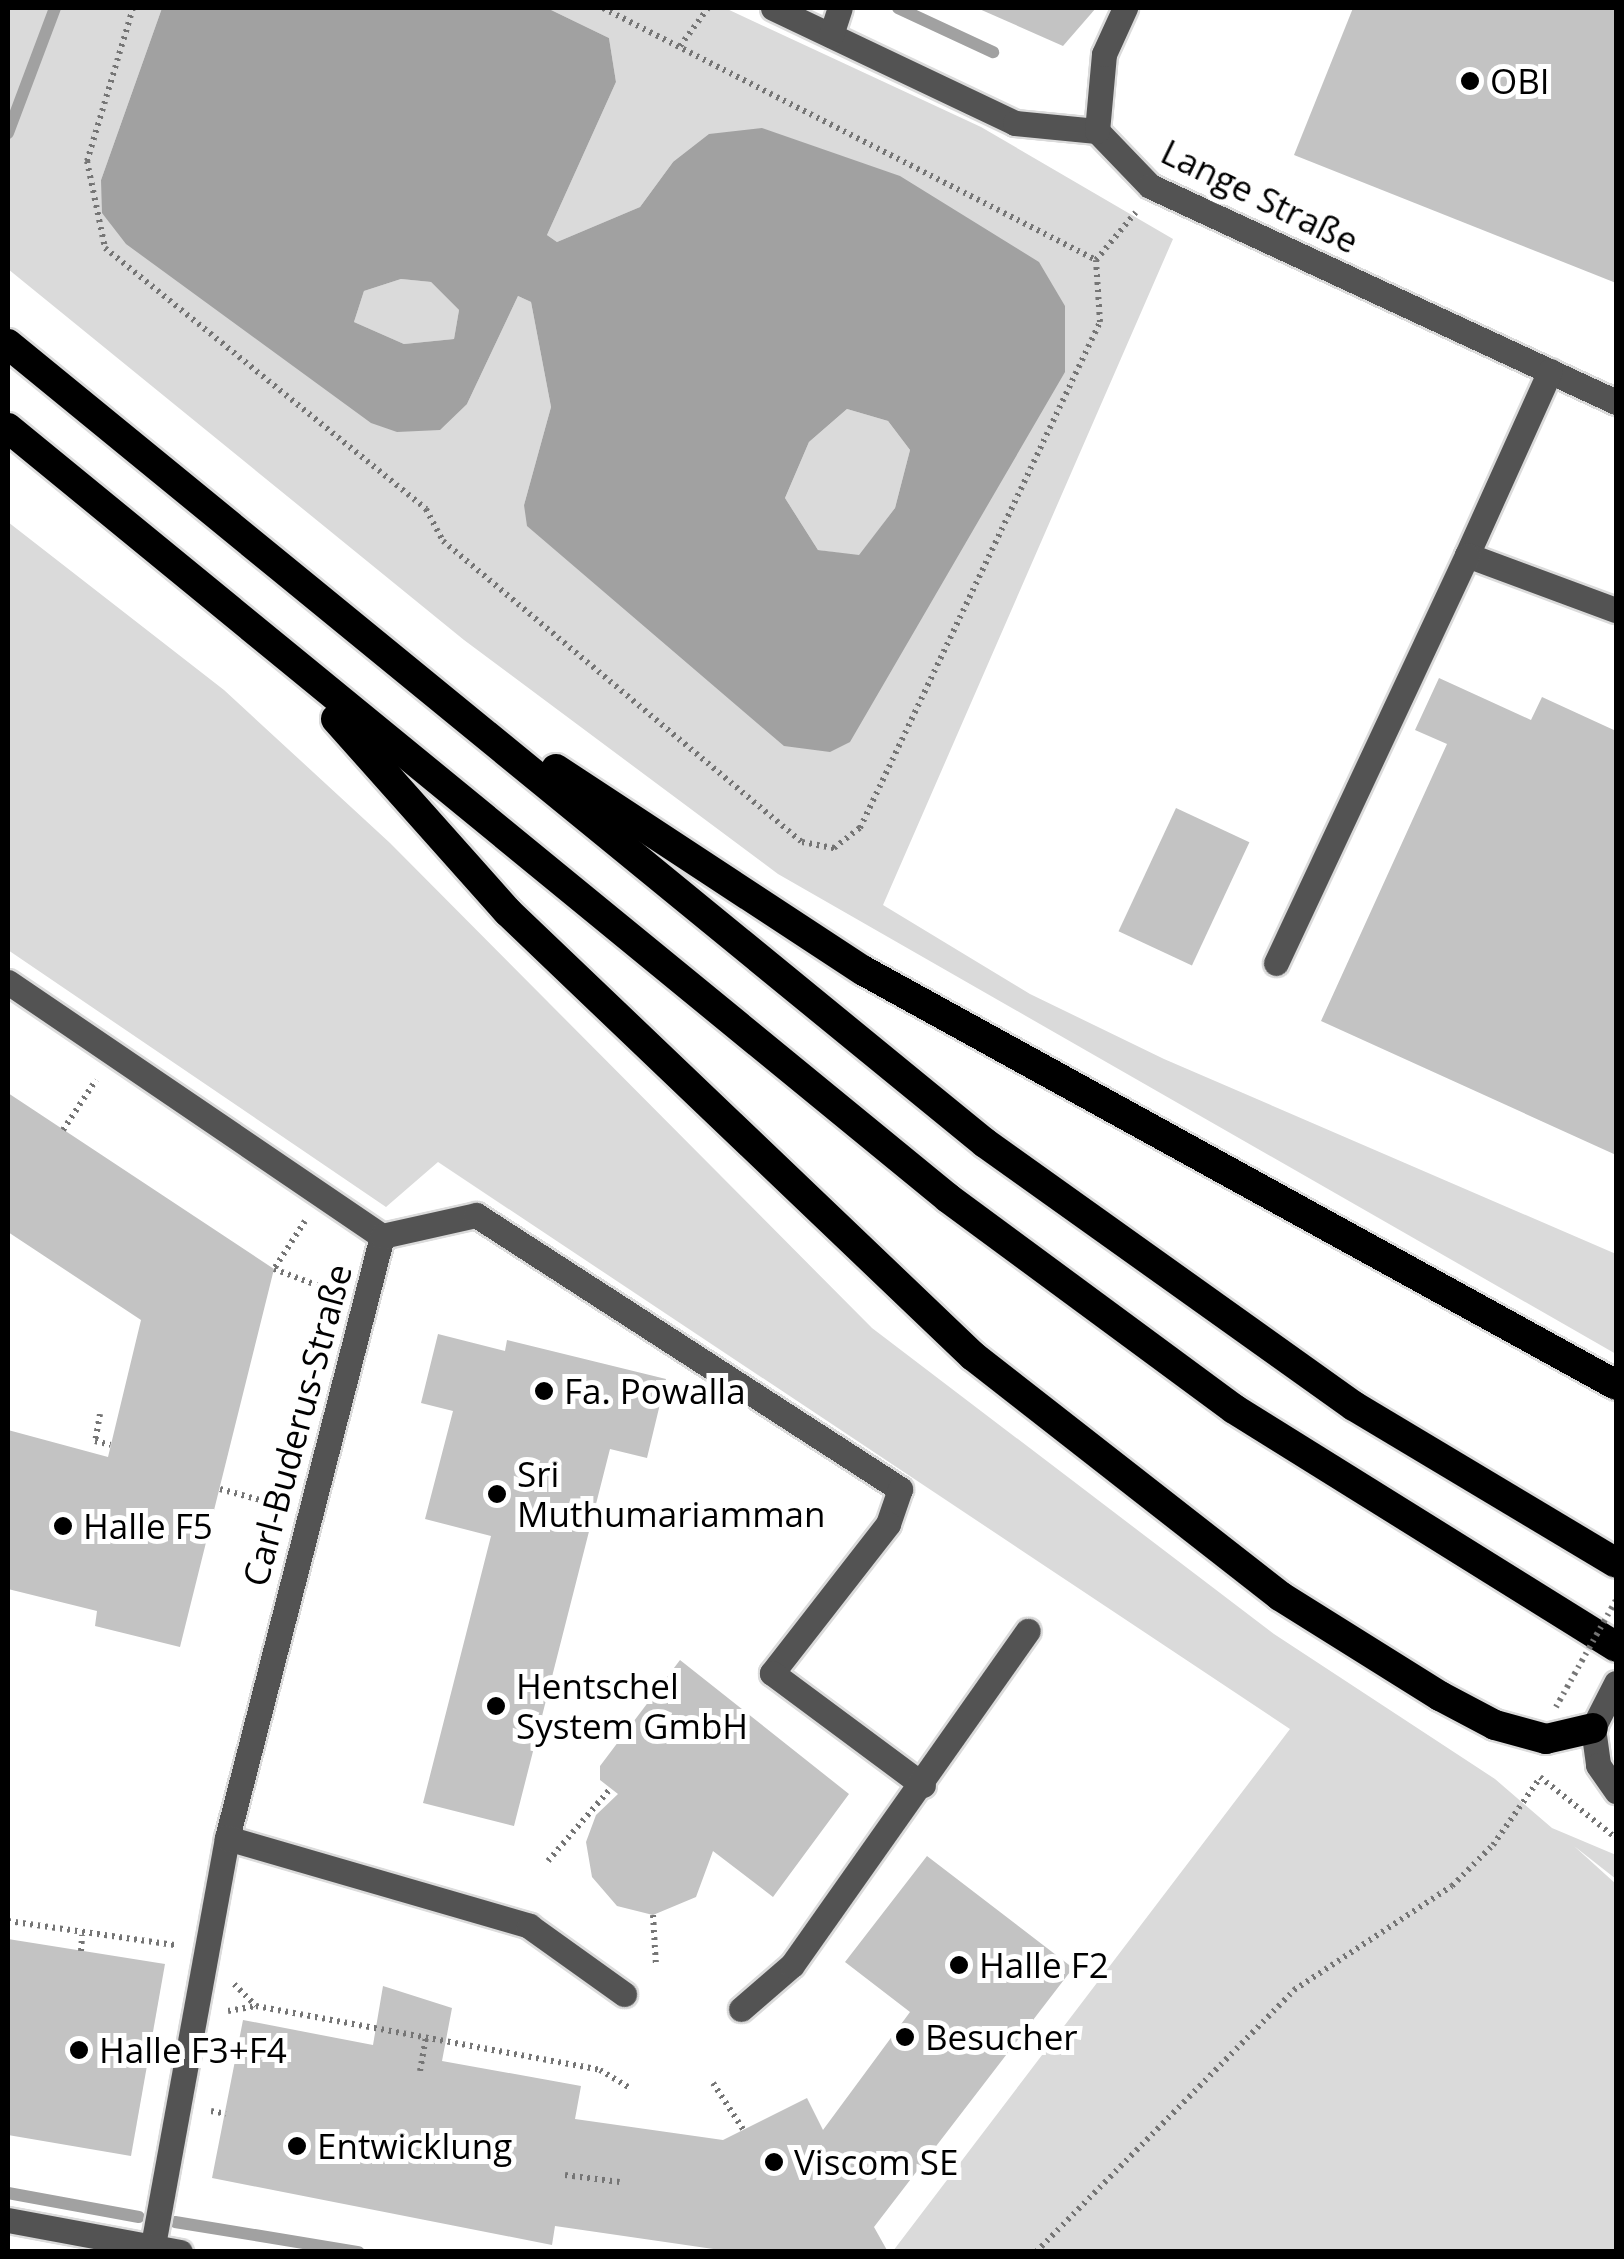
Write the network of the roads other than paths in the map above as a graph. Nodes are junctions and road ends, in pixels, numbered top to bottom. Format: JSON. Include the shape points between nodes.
{"nodes":[{"id":1,"x":773,"y":8,"type":"edge"},
{"id":2,"x":840,"y":8,"type":"edge"},
{"id":3,"x":1125,"y":8,"type":"edge"},
{"id":4,"x":831,"y":34,"type":"junction"},
{"id":5,"x":1097,"y":131,"type":"junction"},
{"id":6,"x":8,"y":344,"type":"edge"},
{"id":7,"x":1550,"y":371,"type":"junction"},
{"id":8,"x":1616,"y":402,"type":"edge"},
{"id":9,"x":8,"y":428,"type":"edge"},
{"id":10,"x":1467,"y":556,"type":"junction"},
{"id":11,"x":1616,"y":610,"type":"edge"},
{"id":12,"x":274,"y":650,"type":"junction"},
{"id":13,"x":449,"y":698,"type":"junction"},
{"id":14,"x":1276,"y":963,"type":"dead end"},
{"id":15,"x":8,"y":982,"type":"edge"},
{"id":16,"x":382,"y":1236,"type":"junction"},
{"id":17,"x":1616,"y":1385,"type":"edge"},
{"id":18,"x":1616,"y":1563,"type":"edge"},
{"id":19,"x":1028,"y":1631,"type":"dead end"},
{"id":20,"x":1616,"y":1647,"type":"edge"},
{"id":21,"x":1616,"y":1683,"type":"edge"},
{"id":22,"x":1593,"y":1728,"type":"junction"},
{"id":23,"x":922,"y":1785,"type":"junction"},
{"id":24,"x":1616,"y":1791,"type":"edge"},
{"id":25,"x":227,"y":1838,"type":"junction"},
{"id":26,"x":624,"y":1994,"type":"dead end"},
{"id":27,"x":741,"y":2009,"type":"dead end"},
{"id":28,"x":8,"y":2220,"type":"edge"},
{"id":29,"x":152,"y":2247,"type":"junction"},
{"id":30,"x":180,"y":2252,"type":"edge"}],
"edges":[{"from":1,"to":4,"type":"street"},
{"from":2,"to":4,"type":"street"},
{"from":3,"to":5,"type":"street","via":[[1104,54]]},
{"from":4,"to":5,"type":"street","via":[[1015,123]]},
{"from":5,"to":7,"type":"street","name":"Lange Straße","via":[[1119,163],[1150,186]]},
{"from":6,"to":13,"type":"highway"},
{"from":7,"to":8,"type":"street","name":"Lange Straße"},
{"from":7,"to":10,"type":"street"},
{"from":9,"to":12,"type":"highway"},
{"from":10,"to":11,"type":"street"},
{"from":10,"to":14,"type":"street"},
{"from":12,"to":20,"type":"highway","via":[[948,1198],[1234,1409]]},
{"from":12,"to":22,"type":"highway","via":[[508,912],[973,1356],[1280,1596],[1440,1696],[1495,1725],[1546,1739]]},
{"from":13,"to":17,"type":"highway","via":[[864,972]]},
{"from":13,"to":18,"type":"highway","via":[[822,1016],[985,1143],[1354,1406]]},
{"from":15,"to":16,"type":"street","name":"Carl-Buderus-Straße"},
{"from":16,"to":23,"type":"street","via":[[476,1215],[900,1489],[888,1524],[772,1673]]},
{"from":16,"to":25,"type":"street","name":"Carl-Buderus-Straße"},
{"from":19,"to":23,"type":"street"},
{"from":21,"to":22,"type":"street"},
{"from":22,"to":24,"type":"street","via":[[1598,1765]]},
{"from":23,"to":27,"type":"street","via":[[792,1965]]},
{"from":25,"to":26,"type":"street","via":[[529,1926]]},
{"from":25,"to":29,"type":"street","name":"Carl-Buderus-Straße"},
{"from":28,"to":29,"type":"street"},
{"from":29,"to":30,"type":"street"}]}
